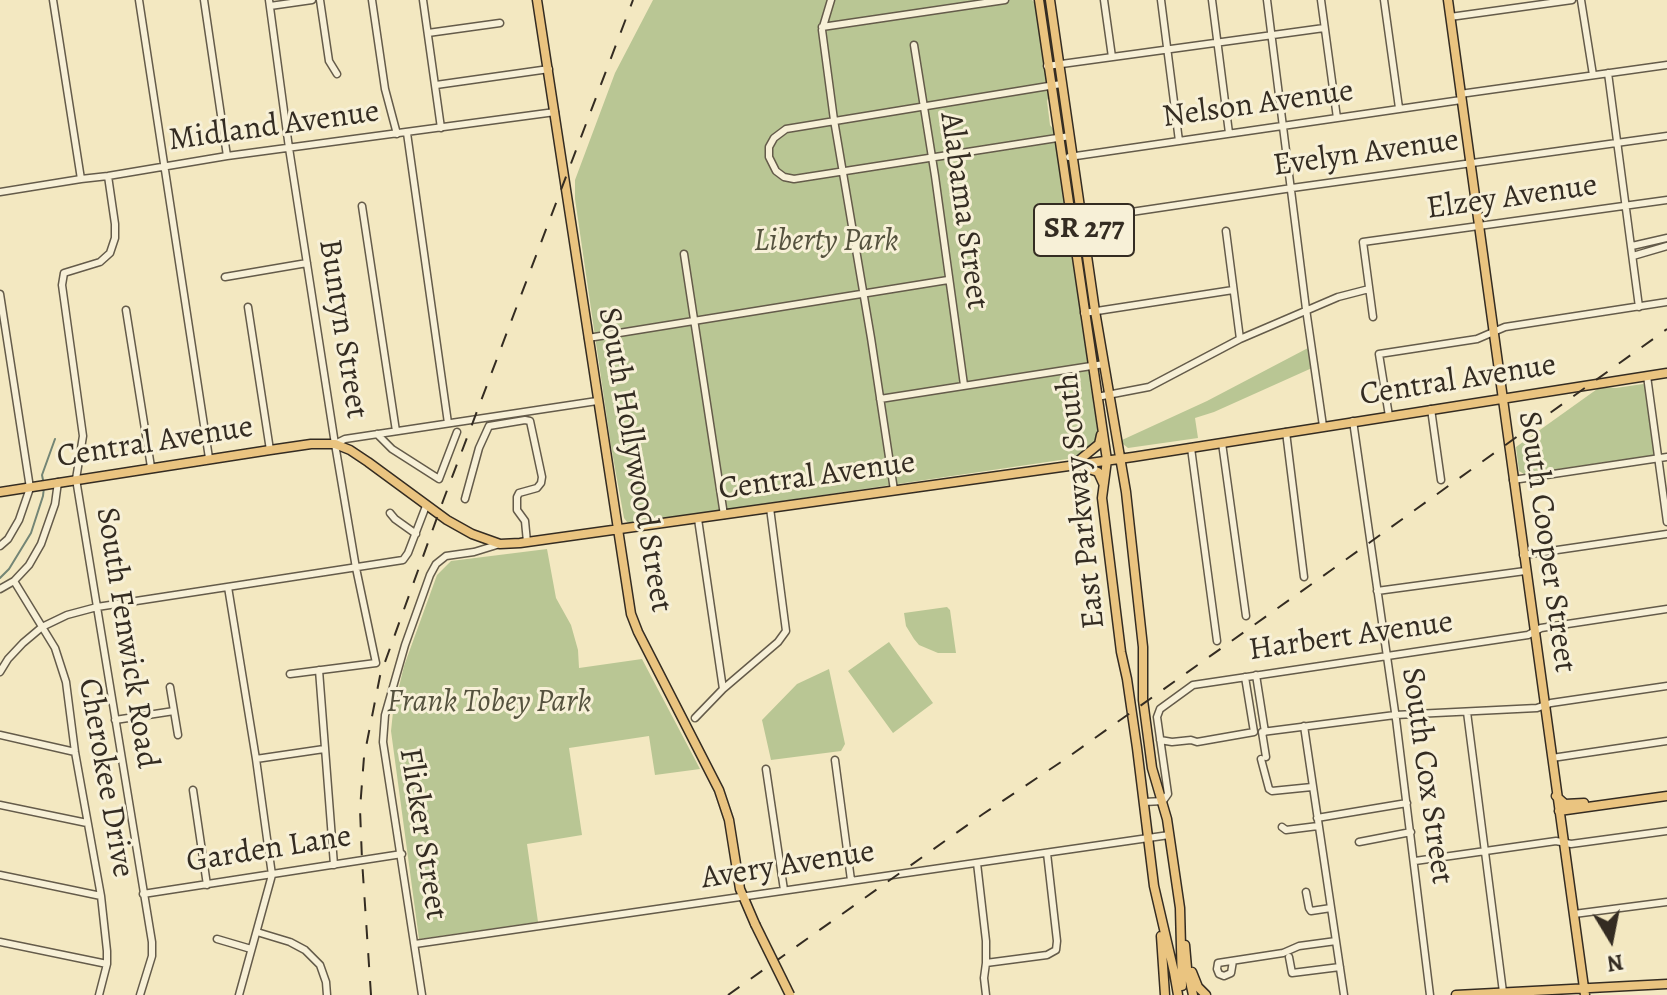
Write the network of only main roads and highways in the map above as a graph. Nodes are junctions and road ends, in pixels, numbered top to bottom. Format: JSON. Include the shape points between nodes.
{"nodes":[{"id":1,"x":537,"y":0,"type":"edge"},
{"id":2,"x":1039,"y":0,"type":"edge"},
{"id":3,"x":1050,"y":0,"type":"edge"},
{"id":4,"x":1448,"y":0,"type":"edge"},
{"id":5,"x":1667,"y":373,"type":"edge"},
{"id":6,"x":1502,"y":398,"type":"junction"},
{"id":7,"x":1102,"y":430,"type":"junction"},
{"id":8,"x":1121,"y":458,"type":"junction"},
{"id":9,"x":1107,"y":460,"type":"junction"},
{"id":10,"x":1073,"y":465,"type":"junction"},
{"id":11,"x":1104,"y":484,"type":"junction"},
{"id":12,"x":0,"y":492,"type":"edge"},
{"id":13,"x":619,"y":530,"type":"junction"},
{"id":14,"x":1556,"y":796,"type":"junction"},
{"id":15,"x":1667,"y":796,"type":"edge"},
{"id":16,"x":1600,"y":806,"type":"junction"},
{"id":17,"x":1559,"y":811,"type":"junction"},
{"id":18,"x":1180,"y":908,"type":"junction"},
{"id":19,"x":1160,"y":911,"type":"junction"},
{"id":20,"x":1185,"y":940,"type":"junction"},
{"id":21,"x":1164,"y":978,"type":"junction"},
{"id":22,"x":1667,"y":984,"type":"edge"},
{"id":23,"x":1584,"y":991,"type":"edge"},
{"id":24,"x":790,"y":995,"type":"edge"},
{"id":25,"x":1159,"y":995,"type":"edge"},
{"id":26,"x":1165,"y":995,"type":"edge"},
{"id":27,"x":1180,"y":995,"type":"edge"},
{"id":28,"x":1193,"y":995,"type":"edge"},
{"id":29,"x":1206,"y":995,"type":"edge"},
{"id":30,"x":1456,"y":995,"type":"edge"}],
"edges":[{"from":1,"to":13,"type":"main road","name":"South Hollywood Street"},
{"from":2,"to":7,"type":"main road","name":"East Parkway South","number":"SR 277"},
{"from":3,"to":8,"type":"main road","name":"East Parkway South","number":"SR 277"},
{"from":4,"to":6,"type":"main road","name":"South Cooper Street"},
{"from":5,"to":6,"type":"main road","name":"Central Avenue"},
{"from":6,"to":8,"type":"main road","name":"Central Avenue"},
{"from":6,"to":14,"type":"main road","name":"South Cooper Street"},
{"from":7,"to":9,"type":"main road","name":"East Parkway South","number":"SR 277"},
{"from":7,"to":10,"type":"main road","via":[[1099,444]]},
{"from":8,"to":9,"type":"main road","name":"Central Avenue"},
{"from":8,"to":18,"type":"main road","name":"East Parkway South","number":"SR 277","via":[[1143,647],[1143,700]]},
{"from":9,"to":10,"type":"main road","name":"Central Avenue"},
{"from":9,"to":11,"type":"main road","name":"East Parkway South","number":"SR 277"},
{"from":10,"to":11,"type":"main road","via":[[1098,472]]},
{"from":10,"to":13,"type":"main road","name":"Central Avenue"},
{"from":11,"to":19,"type":"main road","name":"East Parkway South","number":"SR 277","via":[[1120,644]]},
{"from":12,"to":13,"type":"main road","name":"Central Avenue","via":[[209,458],[335,444],[447,520],[500,544]]},
{"from":13,"to":24,"type":"main road","name":"South Hollywood Street","bridge":true,"via":[[631,614],[722,797],[742,897]]},
{"from":14,"to":16,"type":"main road","via":[[1565,804]]},
{"from":14,"to":17,"type":"main road","name":"South Cooper Street"},
{"from":15,"to":16,"type":"main road"},
{"from":16,"to":17,"type":"main road"},
{"from":17,"to":23,"type":"main road","name":"South Cooper Street"},
{"from":18,"to":20,"type":"main road"},
{"from":18,"to":27,"type":"main road","name":"East Parkway South","number":"SR 277"},
{"from":19,"to":21,"type":"main road"},
{"from":19,"to":27,"type":"main road","name":"East Parkway South"},
{"from":20,"to":28,"type":"main road"},
{"from":20,"to":29,"type":"main road","via":[[1194,979]]},
{"from":21,"to":25,"type":"main road"},
{"from":21,"to":26,"type":"main road"},
{"from":22,"to":23,"type":"main road"},
{"from":23,"to":30,"type":"main road"}]}
